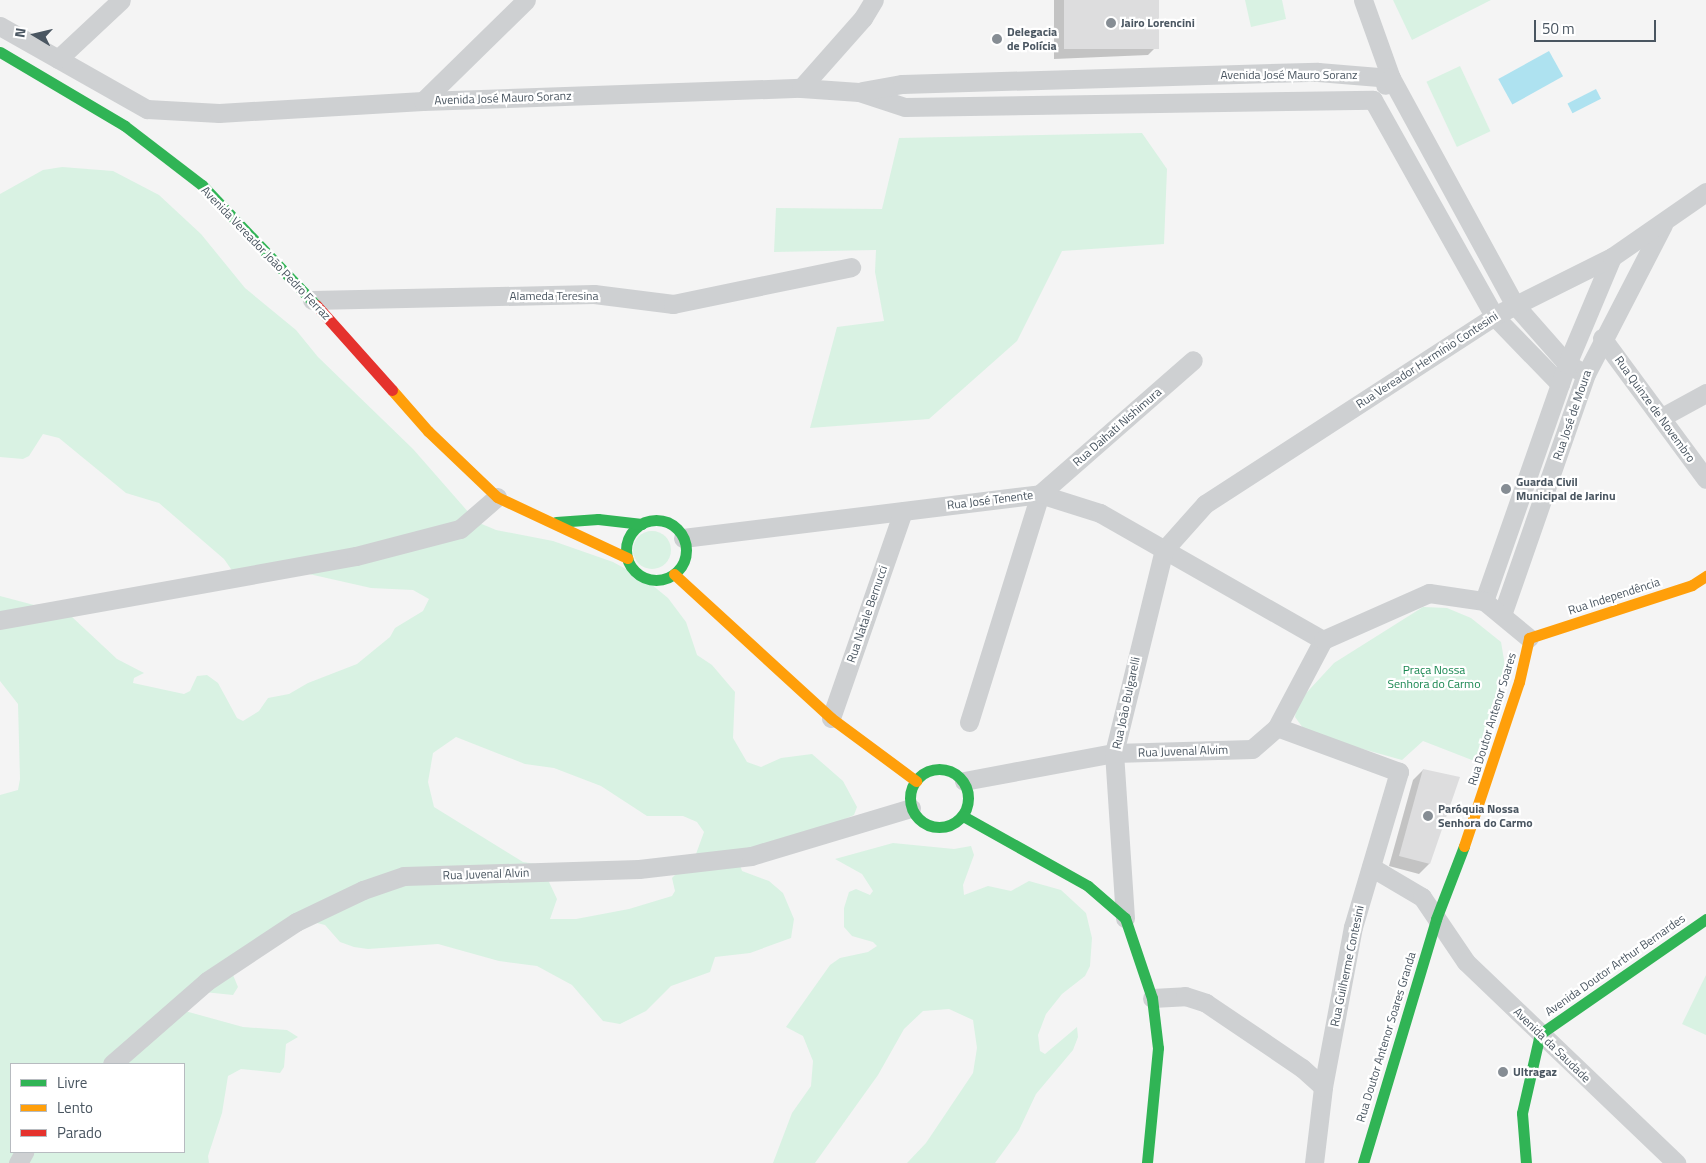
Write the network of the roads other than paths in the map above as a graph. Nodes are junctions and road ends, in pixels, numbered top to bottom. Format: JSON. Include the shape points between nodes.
{"nodes":[{"id":1,"x":122,"y":0,"type":"edge"},
{"id":2,"x":526,"y":0,"type":"edge"},
{"id":3,"x":874,"y":0,"type":"edge"},
{"id":4,"x":1363,"y":0,"type":"edge"},
{"id":5,"x":0,"y":26,"type":"edge"},
{"id":6,"x":0,"y":52,"type":"edge"},
{"id":7,"x":58,"y":59,"type":"junction"},
{"id":8,"x":1391,"y":78,"type":"junction"},
{"id":9,"x":801,"y":88,"type":"junction"},
{"id":10,"x":859,"y":92,"type":"junction"},
{"id":11,"x":1372,"y":100,"type":"junction"},
{"id":12,"x":423,"y":101,"type":"junction"},
{"id":13,"x":1706,"y":192,"type":"edge"},
{"id":14,"x":1664,"y":224,"type":"junction"},
{"id":15,"x":1612,"y":257,"type":"junction"},
{"id":16,"x":851,"y":267,"type":"dead end"},
{"id":17,"x":312,"y":300,"type":"junction"},
{"id":18,"x":1515,"y":305,"type":"junction"},
{"id":19,"x":1494,"y":316,"type":"junction"},
{"id":20,"x":1602,"y":338,"type":"junction"},
{"id":21,"x":1193,"y":360,"type":"dead end"},
{"id":22,"x":1567,"y":364,"type":"junction"},
{"id":23,"x":1586,"y":374,"type":"junction"},
{"id":24,"x":1560,"y":384,"type":"junction"},
{"id":25,"x":1706,"y":393,"type":"edge"},
{"id":26,"x":1662,"y":417,"type":"junction"},
{"id":27,"x":1529,"y":480,"type":"junction"},
{"id":28,"x":1706,"y":480,"type":"edge"},
{"id":29,"x":1547,"y":488,"type":"junction"},
{"id":30,"x":1040,"y":494,"type":"junction"},
{"id":31,"x":497,"y":497,"type":"junction"},
{"id":32,"x":903,"y":511,"type":"junction"},
{"id":33,"x":556,"y":522,"type":"junction"},
{"id":34,"x":642,"y":524,"type":"junction"},
{"id":35,"x":683,"y":538,"type":"junction"},
{"id":36,"x":1164,"y":550,"type":"junction"},
{"id":37,"x":627,"y":558,"type":"junction"},
{"id":38,"x":674,"y":574,"type":"junction"},
{"id":39,"x":1706,"y":576,"type":"edge"},
{"id":40,"x":1484,"y":601,"type":"junction"},
{"id":41,"x":1502,"y":615,"type":"junction"},
{"id":42,"x":0,"y":620,"type":"edge"},
{"id":43,"x":1529,"y":638,"type":"junction"},
{"id":44,"x":1323,"y":640,"type":"junction"},
{"id":45,"x":831,"y":718,"type":"junction"},
{"id":46,"x":969,"y":722,"type":"dead end"},
{"id":47,"x":1277,"y":727,"type":"junction"},
{"id":48,"x":1114,"y":753,"type":"junction"},
{"id":49,"x":916,"y":781,"type":"junction"},
{"id":50,"x":964,"y":781,"type":"junction"},
{"id":51,"x":911,"y":808,"type":"junction"},
{"id":52,"x":963,"y":816,"type":"junction"},
{"id":53,"x":1371,"y":867,"type":"junction"},
{"id":54,"x":1125,"y":918,"type":"junction"},
{"id":55,"x":1436,"y":919,"type":"junction"},
{"id":56,"x":1706,"y":919,"type":"edge"},
{"id":57,"x":1152,"y":998,"type":"junction"},
{"id":58,"x":1540,"y":1034,"type":"junction"},
{"id":59,"x":113,"y":1063,"type":"edge"},
{"id":60,"x":1323,"y":1087,"type":"junction"},
{"id":61,"x":1147,"y":1163,"type":"edge"},
{"id":62,"x":1314,"y":1163,"type":"edge"},
{"id":63,"x":1363,"y":1163,"type":"edge"},
{"id":64,"x":1526,"y":1163,"type":"edge"},
{"id":65,"x":1676,"y":1163,"type":"edge"}],
"edges":[{"from":1,"to":7,"type":"street"},
{"from":2,"to":12,"type":"street"},
{"from":3,"to":9,"type":"street","via":[[863,18]]},
{"from":4,"to":8,"type":"street"},
{"from":5,"to":7,"type":"street"},
{"from":6,"to":17,"type":"main road","name":"Avenida Vereador João Pedro Ferraz","via":[[125,126],[202,185]]},
{"from":7,"to":12,"type":"street","name":"Avenida José Mauro Soranz","via":[[147,109],[219,113]]},
{"from":8,"to":10,"type":"street","name":"Avenida José Mauro Soranz","via":[[1298,72],[902,84]]},
{"from":8,"to":11,"type":"street"},
{"from":8,"to":18,"type":"street"},
{"from":9,"to":10,"type":"street","name":"Avenida José Mauro Soranz"},
{"from":9,"to":12,"type":"street","name":"Avenida José Mauro Soranz"},
{"from":10,"to":11,"type":"street","name":"Avenida José Mauro Soranz","via":[[905,107]]},
{"from":11,"to":19,"type":"street"},
{"from":13,"to":14,"type":"street","name":"Rua Vereador Hermínio Contesini"},
{"from":14,"to":15,"type":"street","name":"Rua Vereador Hermínio Contesini"},
{"from":14,"to":20,"type":"street","name":"Rua José de Moura"},
{"from":15,"to":18,"type":"street","name":"Rua Vereador Hermínio Contesini"},
{"from":15,"to":22,"type":"street","name":"Rua José de Moura"},
{"from":16,"to":17,"type":"street","name":"Alameda Teresina","via":[[673,304],[594,294]]},
{"from":17,"to":31,"type":"main road","name":"Avenida Vereador João Pedro Ferraz","via":[[428,431]]},
{"from":18,"to":19,"type":"street","name":"Rua Vereador Hermínio Contesini"},
{"from":18,"to":22,"type":"street"},
{"from":19,"to":24,"type":"street"},
{"from":19,"to":36,"type":"street","name":"Rua Vereador Hermínio Contesini","via":[[1205,504]]},
{"from":20,"to":23,"type":"street","name":"Rua José de Moura"},
{"from":20,"to":26,"type":"street","name":"Rua Quinze de Novembro"},
{"from":21,"to":30,"type":"street","name":"Rua Daihati Nishimura"},
{"from":22,"to":23,"type":"street"},
{"from":22,"to":24,"type":"street","name":"Rua José de Moura"},
{"from":23,"to":29,"type":"street","name":"Rua José de Moura"},
{"from":24,"to":27,"type":"street","name":"Rua José de Moura"},
{"from":25,"to":26,"type":"street"},
{"from":26,"to":28,"type":"street","name":"Rua Quinze de Novembro"},
{"from":27,"to":29,"type":"street"},
{"from":27,"to":40,"type":"street","name":"Rua José de Moura"},
{"from":29,"to":41,"type":"street","name":"Rua José de Moura"},
{"from":30,"to":32,"type":"street","name":"Rua José Tenente"},
{"from":30,"to":36,"type":"street","name":"Rua José Tenente","via":[[1100,512]]},
{"from":30,"to":46,"type":"street"},
{"from":31,"to":33,"type":"main road","name":"Avenida Vereador João Pedro Ferraz"},
{"from":31,"to":42,"type":"street","via":[[460,529],[356,556]]},
{"from":32,"to":35,"type":"street","name":"Rua José Tenente"},
{"from":32,"to":45,"type":"street","name":"Rua Natale Bernucci"},
{"from":33,"to":34,"type":"main road","name":"Avenida Vereador João Pedro Ferraz","via":[[598,519]]},
{"from":33,"to":37,"type":"main road","name":"Avenida Vereador João Pedro Ferraz"},
{"from":34,"to":35,"type":"main road","via":[[651,521],[670,524]]},
{"from":34,"to":37,"type":"main road","via":[[628,539]]},
{"from":35,"to":38,"type":"main road","via":[[685,558]]},
{"from":36,"to":44,"type":"street","name":"Rua José Tenente"},
{"from":36,"to":48,"type":"street","name":"Rua João Bulgarelli"},
{"from":37,"to":38,"type":"main road","via":[[638,574],[647,579],[666,579]]},
{"from":38,"to":45,"type":"main road"},
{"from":39,"to":43,"type":"main road","name":"Rua Independência","via":[[1692,585]]},
{"from":40,"to":41,"type":"street"},
{"from":40,"to":44,"type":"street","via":[[1429,593]]},
{"from":41,"to":43,"type":"street"},
{"from":43,"to":55,"type":"main road","name":"Rua Doutor Antenor Soares","via":[[1519,682],[1483,796]]},
{"from":44,"to":47,"type":"street"},
{"from":45,"to":49,"type":"main road"},
{"from":47,"to":48,"type":"street","name":"Rua Juvenal Alvim","via":[[1252,749]]},
{"from":47,"to":53,"type":"street","name":"Rua Guilherme Contesini","via":[[1399,772]]},
{"from":48,"to":50,"type":"street","name":"Rua Juvenal Alvim"},
{"from":48,"to":54,"type":"street","name":"Rua João Bulgarelli"},
{"from":49,"to":50,"type":"main road","via":[[922,774],[940,768],[958,774]]},
{"from":49,"to":51,"type":"main road","via":[[911,789]]},
{"from":50,"to":52,"type":"main road","via":[[969,799]]},
{"from":51,"to":52,"type":"main road","via":[[924,824],[934,828],[954,824]]},
{"from":51,"to":59,"type":"street","name":"Rua Juvenal Alvin","via":[[752,856],[639,869],[404,876],[363,890],[296,922],[206,981]]},
{"from":52,"to":54,"type":"main road","via":[[1088,886]]},
{"from":53,"to":55,"type":"street","name":"Avenida da Saudade","via":[[1422,897]]},
{"from":53,"to":60,"type":"street","name":"Rua Guilherme Contesini","via":[[1353,927]]},
{"from":54,"to":57,"type":"main road"},
{"from":55,"to":58,"type":"street","name":"Avenida da Saudade","via":[[1466,962]]},
{"from":55,"to":63,"type":"main road","name":"Rua Doutor Antenor Soares Granda"},
{"from":56,"to":58,"type":"main road","name":"Avenida Doutor Arthur Bernardes"},
{"from":57,"to":60,"type":"street","via":[[1184,996],[1206,1003],[1302,1068]]},
{"from":57,"to":61,"type":"main road","via":[[1158,1048]]},
{"from":58,"to":64,"type":"main road","via":[[1522,1113]]},
{"from":58,"to":65,"type":"street","name":"Avenida da Saudade"},
{"from":60,"to":62,"type":"street","name":"Rua Guilherme Contesini"}]}
